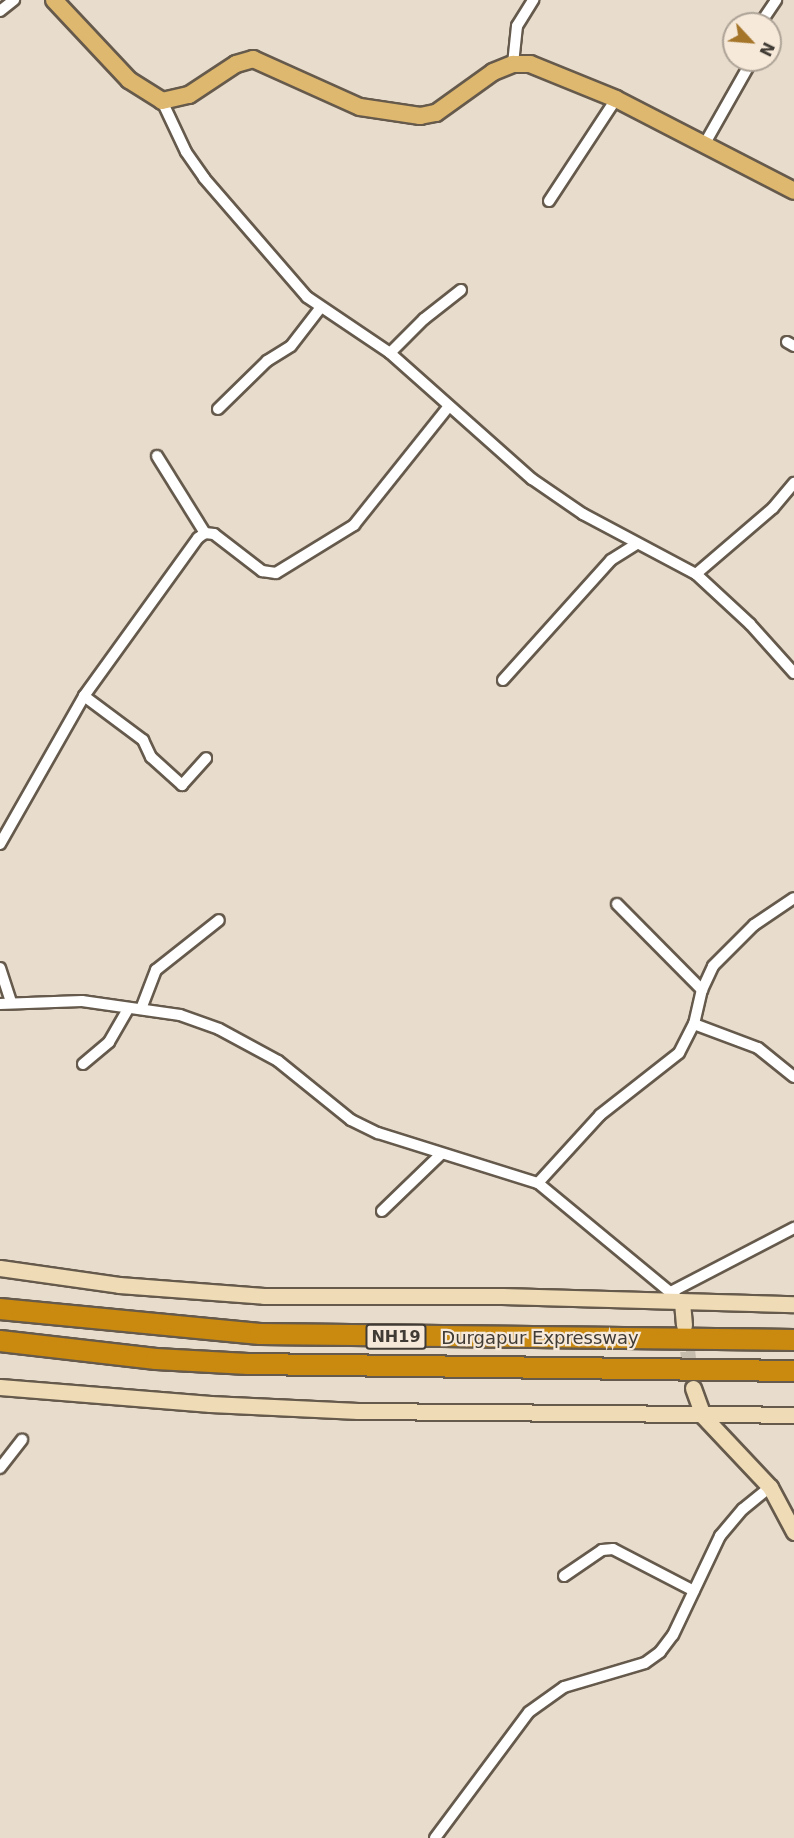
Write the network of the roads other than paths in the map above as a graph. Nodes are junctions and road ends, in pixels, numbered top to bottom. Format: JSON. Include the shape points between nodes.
{"nodes":[{"id":1,"x":14,"y":0,"type":"edge"},
{"id":2,"x":54,"y":0,"type":"edge"},
{"id":3,"x":533,"y":0,"type":"edge"},
{"id":4,"x":0,"y":11,"type":"edge"},
{"id":5,"x":513,"y":64,"type":"junction"},
{"id":6,"x":745,"y":72,"type":"edge"},
{"id":7,"x":616,"y":99,"type":"junction"},
{"id":8,"x":162,"y":101,"type":"junction"},
{"id":9,"x":704,"y":145,"type":"junction"},
{"id":10,"x":794,"y":191,"type":"edge"},
{"id":11,"x":549,"y":201,"type":"dead end"},
{"id":12,"x":461,"y":290,"type":"dead end"},
{"id":13,"x":321,"y":307,"type":"junction"},
{"id":14,"x":390,"y":353,"type":"junction"},
{"id":15,"x":449,"y":406,"type":"junction"},
{"id":16,"x":218,"y":409,"type":"dead end"},
{"id":17,"x":157,"y":456,"type":"dead end"},
{"id":18,"x":794,"y":483,"type":"edge"},
{"id":19,"x":205,"y":533,"type":"junction"},
{"id":20,"x":637,"y":544,"type":"junction"},
{"id":21,"x":696,"y":574,"type":"junction"},
{"id":22,"x":794,"y":673,"type":"edge"},
{"id":23,"x":503,"y":680,"type":"dead end"},
{"id":24,"x":84,"y":696,"type":"junction"},
{"id":25,"x":206,"y":758,"type":"dead end"},
{"id":26,"x":0,"y":843,"type":"edge"},
{"id":27,"x":794,"y":898,"type":"edge"},
{"id":28,"x":617,"y":904,"type":"dead end"},
{"id":29,"x":219,"y":920,"type":"dead end"},
{"id":30,"x":0,"y":968,"type":"edge"},
{"id":31,"x":702,"y":990,"type":"junction"},
{"id":32,"x":6,"y":1003,"type":"edge"},
{"id":33,"x":135,"y":1008,"type":"junction"},
{"id":34,"x":694,"y":1024,"type":"junction"},
{"id":35,"x":83,"y":1064,"type":"dead end"},
{"id":36,"x":794,"y":1077,"type":"edge"},
{"id":37,"x":441,"y":1154,"type":"junction"},
{"id":38,"x":538,"y":1183,"type":"junction"},
{"id":39,"x":382,"y":1211,"type":"dead end"},
{"id":40,"x":794,"y":1228,"type":"edge"},
{"id":41,"x":0,"y":1268,"type":"edge"},
{"id":42,"x":677,"y":1297,"type":"junction"},
{"id":43,"x":794,"y":1304,"type":"edge"},
{"id":44,"x":0,"y":1309,"type":"edge"},
{"id":45,"x":684,"y":1325,"type":"tunnel mouth"},
{"id":46,"x":794,"y":1340,"type":"edge"},
{"id":47,"x":0,"y":1341,"type":"edge"},
{"id":48,"x":794,"y":1371,"type":"edge"},
{"id":49,"x":0,"y":1387,"type":"edge"},
{"id":50,"x":693,"y":1388,"type":"tunnel mouth"},
{"id":51,"x":794,"y":1415,"type":"edge"},
{"id":52,"x":703,"y":1416,"type":"junction"},
{"id":53,"x":22,"y":1440,"type":"dead end"},
{"id":54,"x":0,"y":1468,"type":"edge"},
{"id":55,"x":770,"y":1487,"type":"junction"},
{"id":56,"x":794,"y":1532,"type":"edge"},
{"id":57,"x":564,"y":1576,"type":"dead end"},
{"id":58,"x":694,"y":1591,"type":"junction"},
{"id":59,"x":435,"y":1838,"type":"edge"}],
"edges":[{"from":1,"to":4,"type":"street"},
{"from":2,"to":8,"type":"main road","via":[[129,80]]},
{"from":3,"to":5,"type":"street","via":[[517,26]]},
{"from":5,"to":7,"type":"main road","via":[[549,69]]},
{"from":5,"to":8,"type":"main road","via":[[493,72],[436,113],[420,116],[360,107],[254,59],[236,64],[189,95]]},
{"from":6,"to":9,"type":"street"},
{"from":7,"to":9,"type":"main road"},
{"from":7,"to":11,"type":"street"},
{"from":8,"to":13,"type":"street","via":[[186,153],[204,178],[284,273]]},
{"from":9,"to":10,"type":"main road"},
{"from":12,"to":14,"type":"street"},
{"from":13,"to":14,"type":"street"},
{"from":13,"to":16,"type":"street","via":[[291,346],[267,361]]},
{"from":14,"to":15,"type":"street"},
{"from":15,"to":19,"type":"street","via":[[354,525],[276,573],[262,572],[228,542]]},
{"from":15,"to":20,"type":"street","via":[[532,479]]},
{"from":17,"to":19,"type":"street"},
{"from":18,"to":21,"type":"street","via":[[767,513]]},
{"from":19,"to":24,"type":"street"},
{"from":20,"to":21,"type":"street"},
{"from":20,"to":23,"type":"street","via":[[611,560]]},
{"from":21,"to":22,"type":"street","via":[[750,624]]},
{"from":24,"to":25,"type":"street","via":[[143,740],[151,757],[182,785]]},
{"from":24,"to":26,"type":"street"},
{"from":27,"to":31,"type":"street","via":[[744,934],[714,966]]},
{"from":28,"to":31,"type":"street"},
{"from":29,"to":33,"type":"street","via":[[156,970]]},
{"from":30,"to":32,"type":"street"},
{"from":31,"to":34,"type":"street"},
{"from":32,"to":33,"type":"street","via":[[55,999]]},
{"from":33,"to":35,"type":"street","via":[[110,1042]]},
{"from":33,"to":37,"type":"street","via":[[199,1020],[230,1034],[278,1061],[351,1120]]},
{"from":34,"to":36,"type":"street","via":[[758,1048]]},
{"from":34,"to":38,"type":"street","via":[[679,1053],[600,1115]]},
{"from":37,"to":38,"type":"street"},
{"from":37,"to":39,"type":"street"},
{"from":38,"to":42,"type":"street"},
{"from":40,"to":42,"type":"street"},
{"from":41,"to":42,"type":"street","via":[[119,1285],[264,1296]]},
{"from":42,"to":43,"type":"street"},
{"from":42,"to":45,"type":"street"},
{"from":44,"to":46,"type":"highway","name":"Durgapur Expressway","number":"NH19","via":[[260,1334]]},
{"from":47,"to":48,"type":"highway","name":"Durgapur Expressway","number":"NH19","via":[[156,1359],[248,1364]]},
{"from":49,"to":52,"type":"street","via":[[358,1411]]},
{"from":50,"to":52,"type":"street"},
{"from":51,"to":52,"type":"street"},
{"from":52,"to":55,"type":"street"},
{"from":53,"to":54,"type":"street"},
{"from":55,"to":56,"type":"street"},
{"from":55,"to":58,"type":"street","via":[[726,1527]]},
{"from":57,"to":58,"type":"street","via":[[602,1550],[613,1549]]},
{"from":58,"to":59,"type":"street","via":[[673,1635],[652,1658],[564,1687],[519,1722],[463,1805]]}]}
